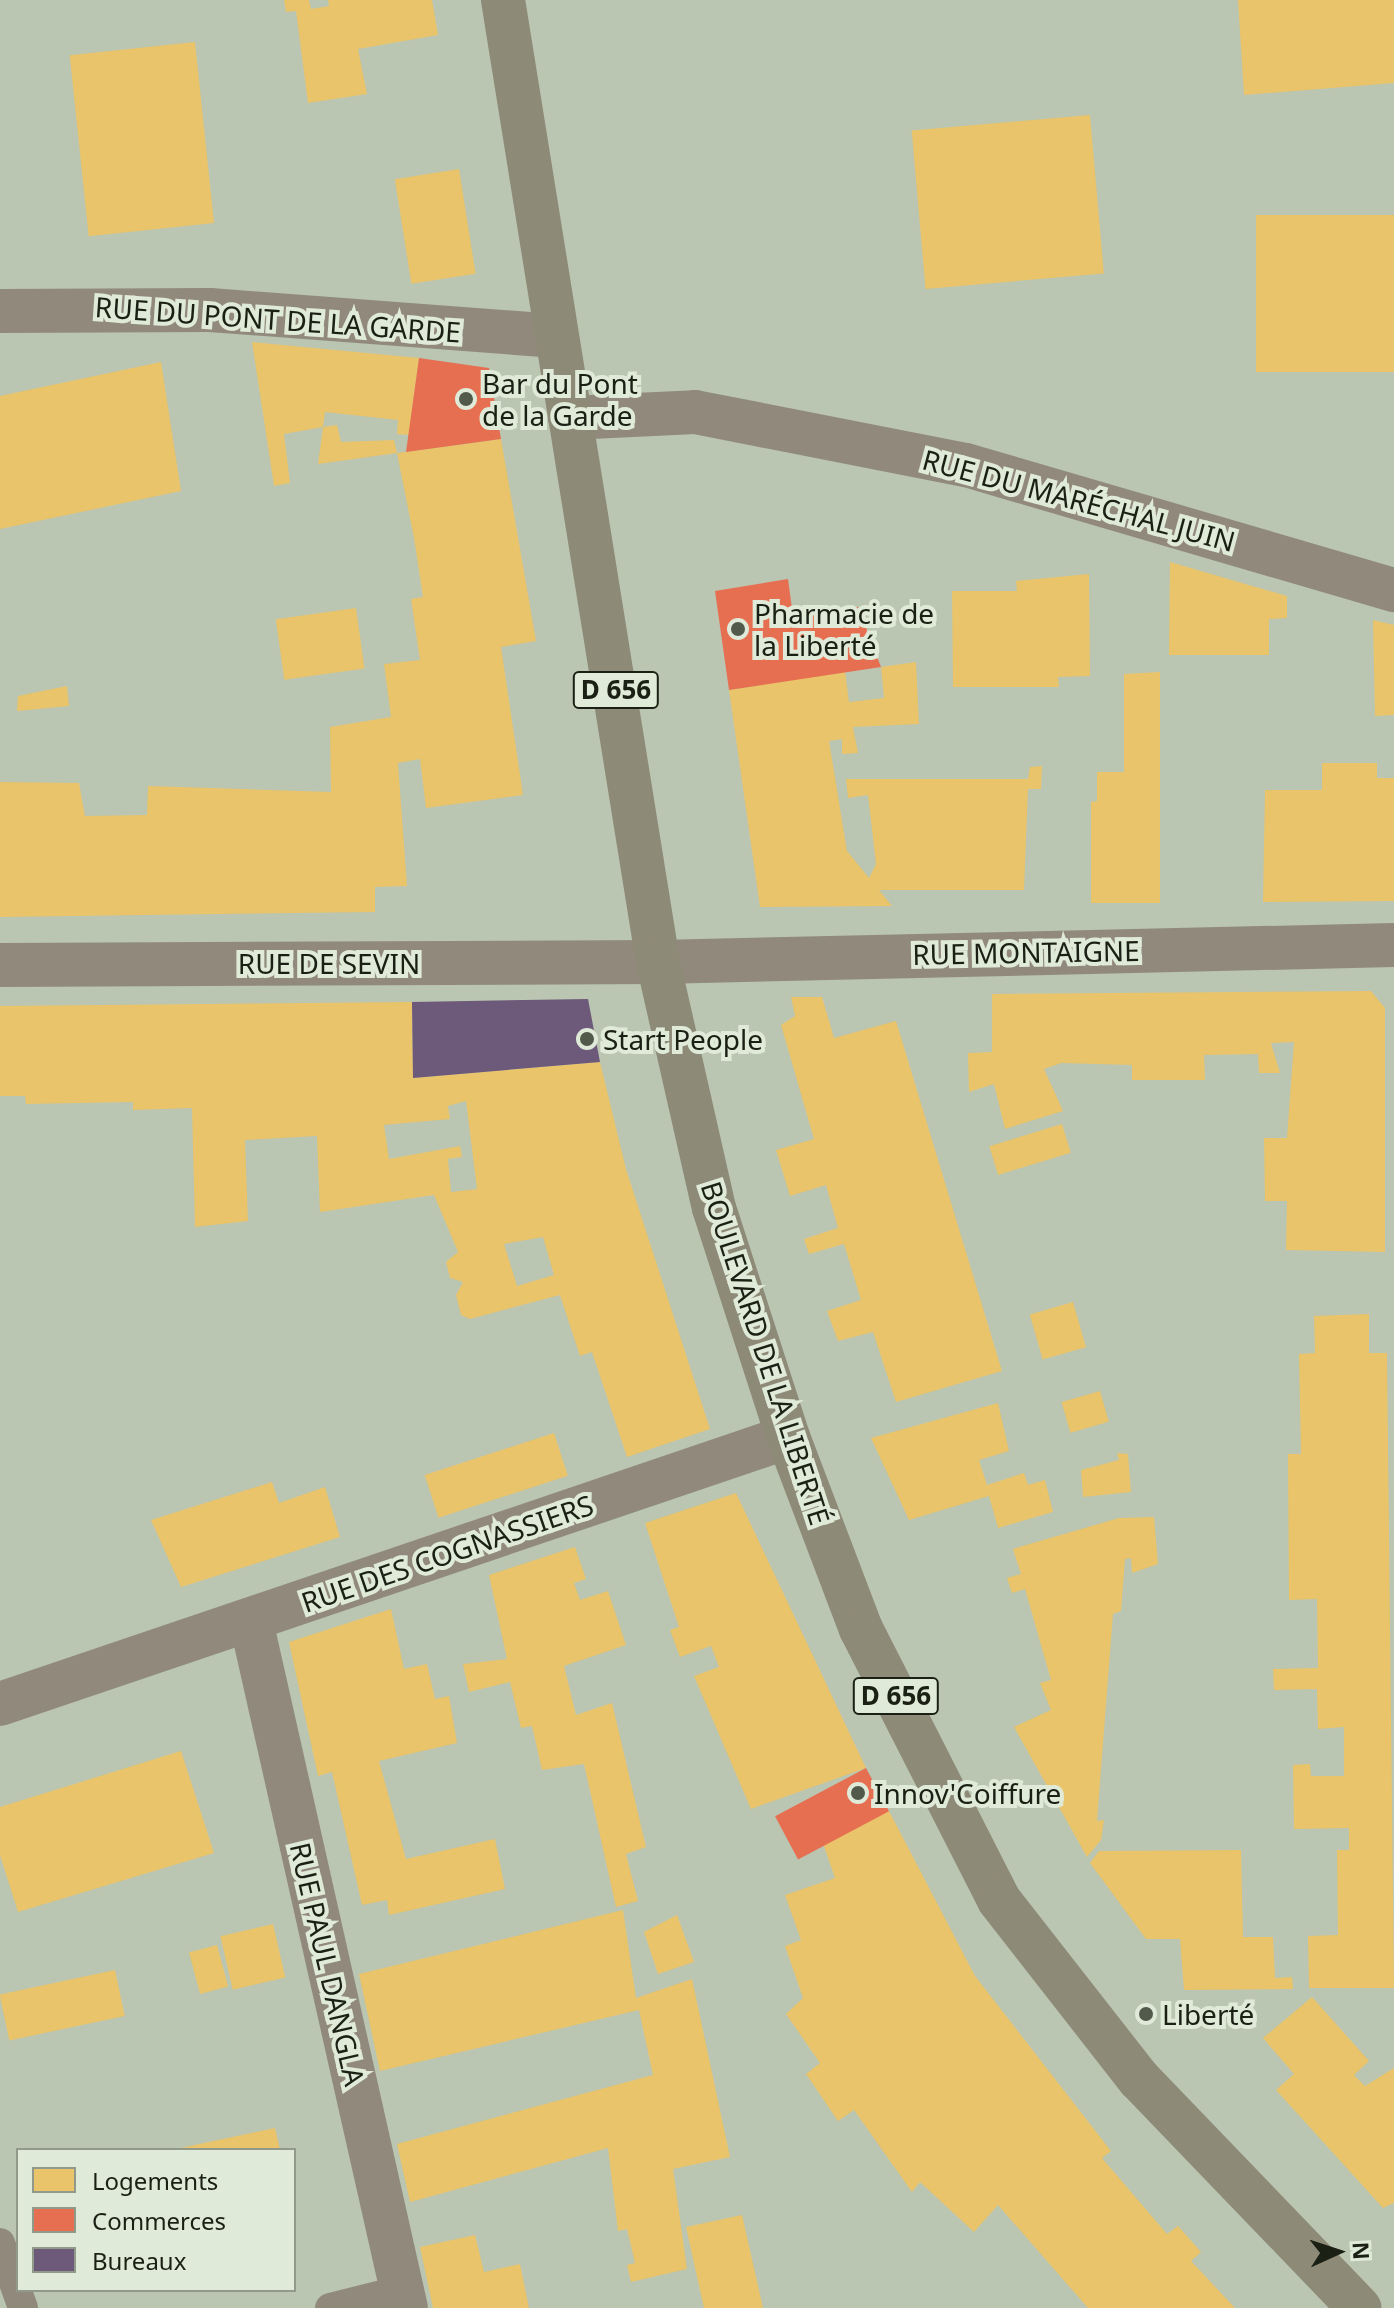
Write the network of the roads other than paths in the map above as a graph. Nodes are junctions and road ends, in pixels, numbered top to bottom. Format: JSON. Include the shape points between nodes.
{"nodes":[{"id":1,"x":503,"y":0,"type":"edge"},
{"id":2,"x":0,"y":311,"type":"edge"},
{"id":3,"x":556,"y":336,"type":"junction"},
{"id":4,"x":570,"y":418,"type":"junction"},
{"id":5,"x":1394,"y":590,"type":"edge"},
{"id":6,"x":1394,"y":945,"type":"edge"},
{"id":7,"x":658,"y":962,"type":"junction"},
{"id":8,"x":0,"y":965,"type":"edge"},
{"id":9,"x":788,"y":1437,"type":"junction"},
{"id":10,"x":251,"y":1621,"type":"junction"},
{"id":11,"x":107,"y":1670,"type":"junction"},
{"id":12,"x":0,"y":1687,"type":"edge"},
{"id":13,"x":0,"y":1704,"type":"edge"},
{"id":14,"x":0,"y":2243,"type":"edge"},
{"id":15,"x":16,"y":2288,"type":"edge"},
{"id":16,"x":404,"y":2299,"type":"edge"},
{"id":17,"x":330,"y":2308,"type":"edge"},
{"id":18,"x":1359,"y":2308,"type":"edge"}],
"edges":[{"from":1,"to":3,"type":"main road","name":"BOULEVARD DE LA LIBERTÉ","number":"D 656"},
{"from":2,"to":3,"type":"street","name":"RUE DU PONT DE LA GARDE","via":[[210,310]]},
{"from":3,"to":4,"type":"main road","name":"BOULEVARD DE LA LIBERTÉ","number":"D 656"},
{"from":4,"to":5,"type":"street","name":"RUE DU MARÉCHAL JUIN","via":[[695,412],[966,465]]},
{"from":4,"to":7,"type":"main road","name":"BOULEVARD DE LA LIBERTÉ","number":"D 656"},
{"from":6,"to":7,"type":"street","name":"RUE MONTAIGNE"},
{"from":7,"to":8,"type":"street","name":"RUE DE SEVIN"},
{"from":7,"to":9,"type":"main road","name":"BOULEVARD DE LA LIBERTÉ","number":"D 656","via":[[714,1208]]},
{"from":9,"to":10,"type":"street","name":"RUE DES COGNASSIERS"},
{"from":9,"to":18,"type":"main road","name":"BOULEVARD DE LA LIBERTÉ","number":"D 656","via":[[861,1629],[999,1900],[1139,2079]]},
{"from":10,"to":11,"type":"street","name":"RUE DES COGNASSIERS"},
{"from":10,"to":16,"type":"street","name":"RUE PAUL DANGLA"},
{"from":11,"to":12,"type":"street"},
{"from":11,"to":13,"type":"street"},
{"from":14,"to":15,"type":"lane"},
{"from":16,"to":17,"type":"lane"}]}
